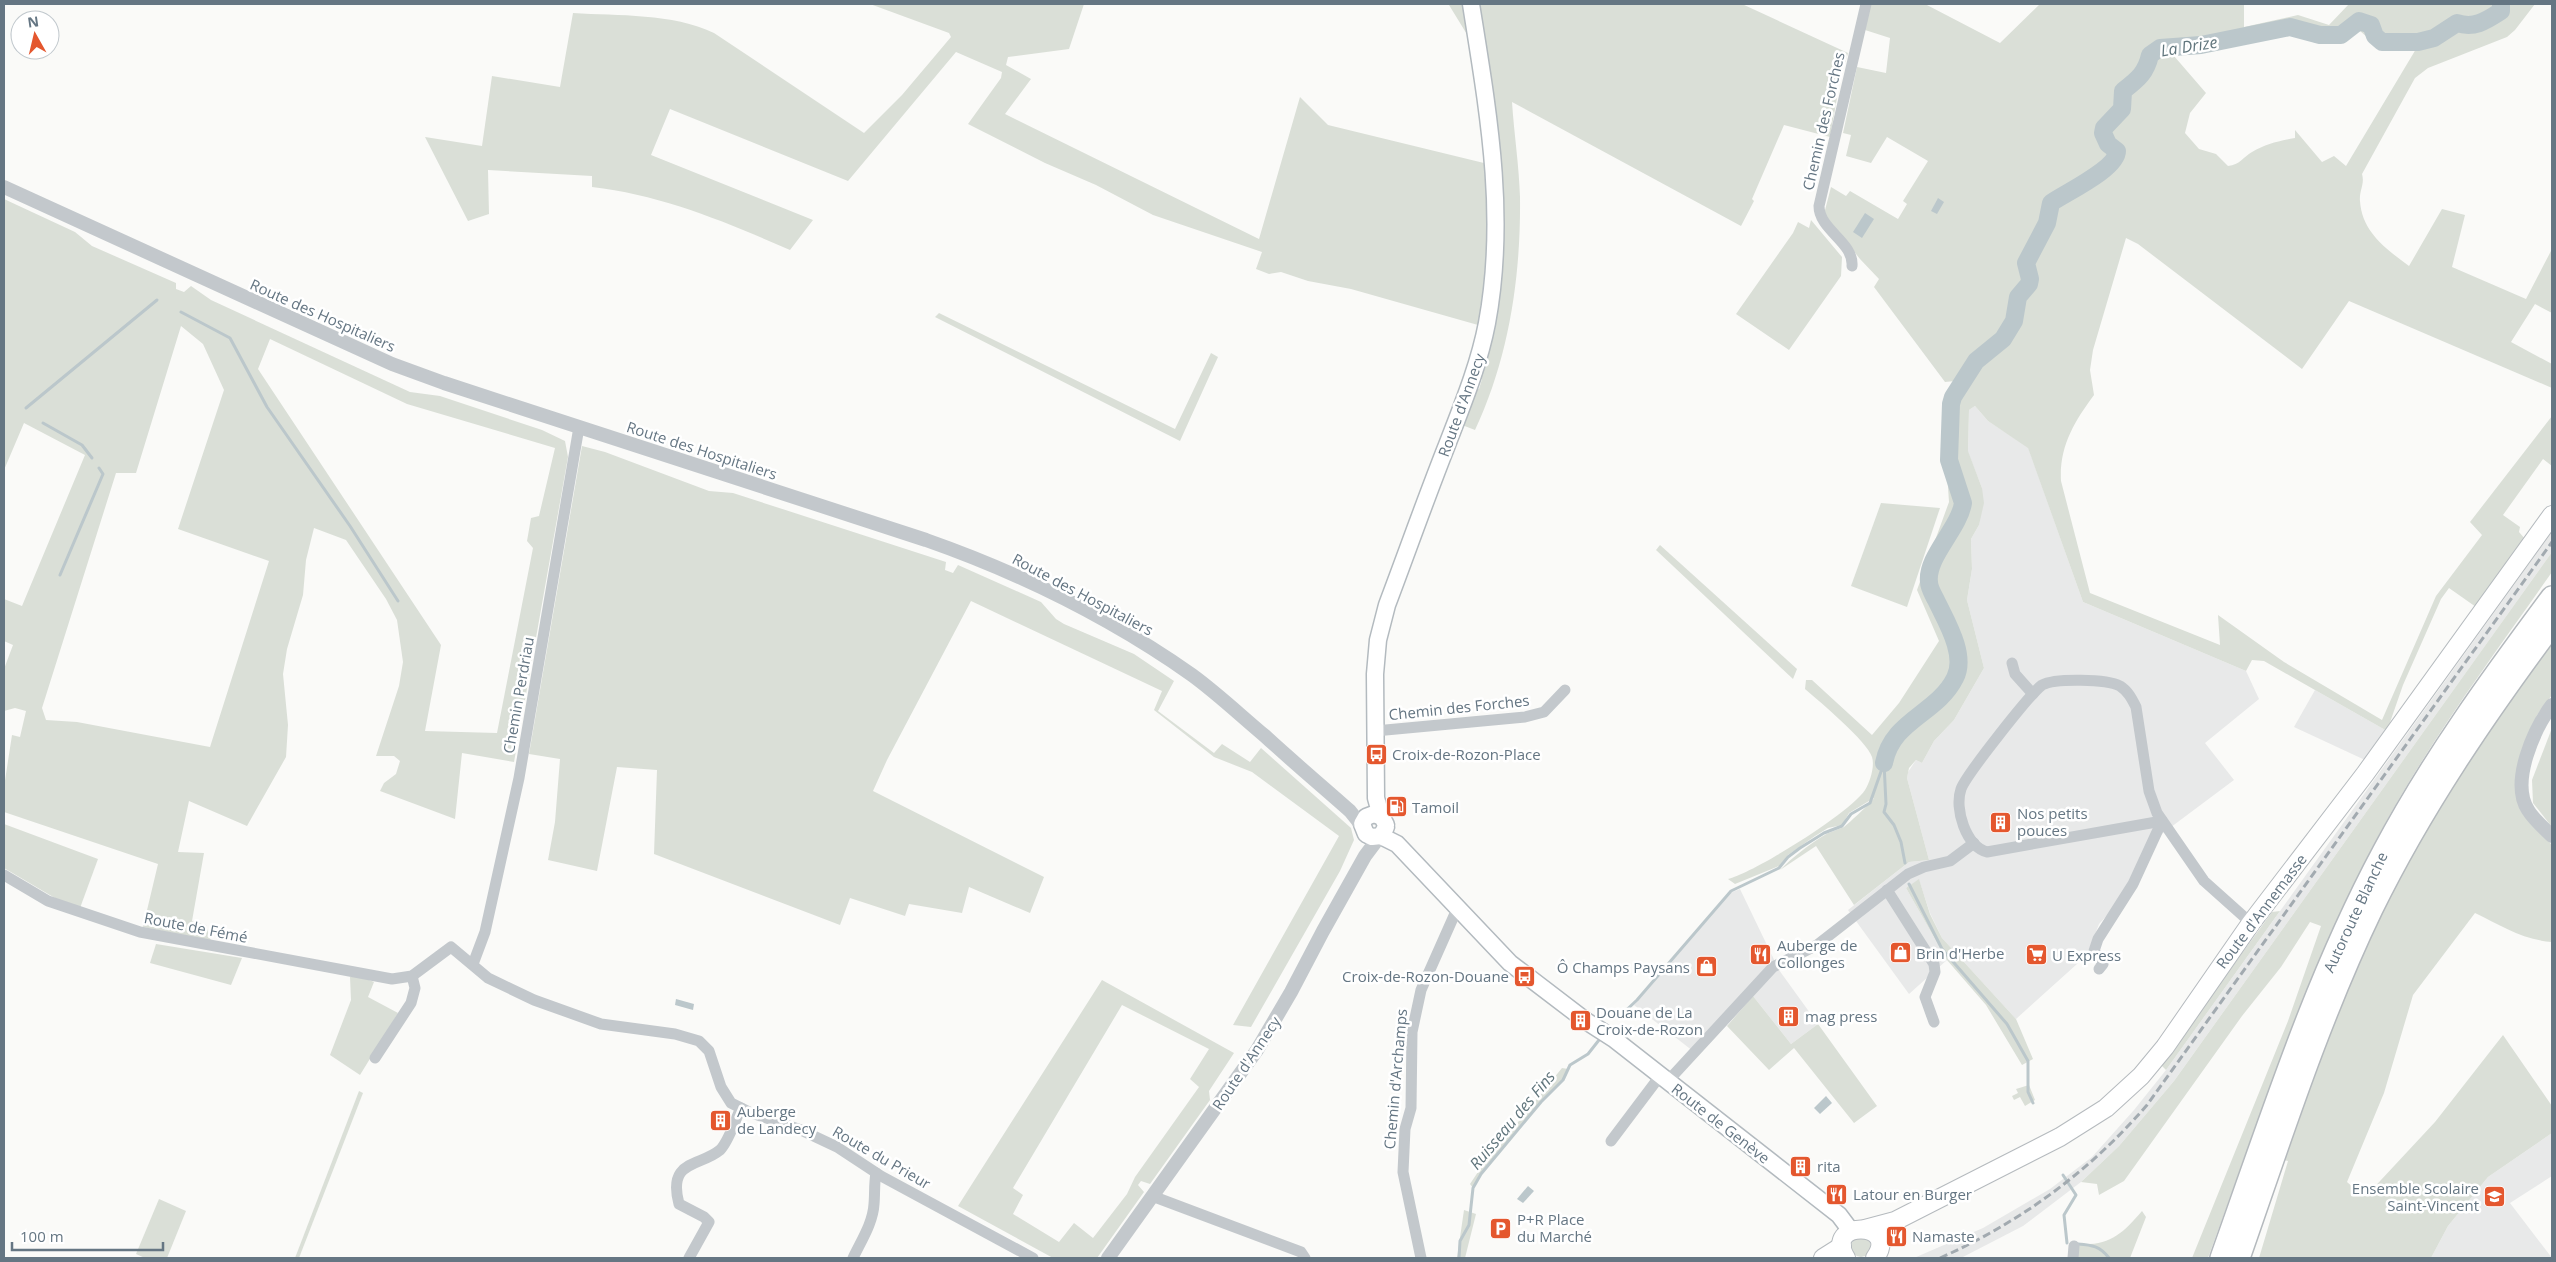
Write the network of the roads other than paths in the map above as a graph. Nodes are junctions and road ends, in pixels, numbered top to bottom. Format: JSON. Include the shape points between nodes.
{"nodes":[{"id":1,"x":1471,"y":4,"type":"edge"},
{"id":2,"x":1866,"y":4,"type":"edge"},
{"id":3,"x":4,"y":187,"type":"edge"},
{"id":4,"x":1852,"y":266,"type":"dead end"},
{"id":5,"x":579,"y":427,"type":"junction"},
{"id":6,"x":2552,"y":515,"type":"edge"},
{"id":7,"x":2552,"y":597,"type":"edge"},
{"id":8,"x":2552,"y":625,"type":"edge"},
{"id":9,"x":2012,"y":663,"type":"dead end"},
{"id":10,"x":1565,"y":690,"type":"dead end"},
{"id":11,"x":2033,"y":694,"type":"junction"},
{"id":12,"x":2552,"y":705,"type":"edge"},
{"id":13,"x":1375,"y":731,"type":"junction"},
{"id":14,"x":2162,"y":821,"type":"junction"},
{"id":15,"x":1376,"y":827,"type":"junction"},
{"id":16,"x":2552,"y":836,"type":"edge"},
{"id":17,"x":1974,"y":843,"type":"junction"},
{"id":18,"x":4,"y":875,"type":"edge"},
{"id":19,"x":1887,"y":890,"type":"junction"},
{"id":20,"x":1457,"y":910,"type":"junction"},
{"id":21,"x":2251,"y":923,"type":"junction"},
{"id":22,"x":473,"y":964,"type":"junction"},
{"id":23,"x":2099,"y":969,"type":"dead end"},
{"id":24,"x":412,"y":976,"type":"junction"},
{"id":25,"x":1934,"y":1022,"type":"dead end"},
{"id":26,"x":375,"y":1058,"type":"dead end"},
{"id":27,"x":1664,"y":1079,"type":"junction"},
{"id":28,"x":741,"y":1108,"type":"junction"},
{"id":29,"x":1611,"y":1141,"type":"dead end"},
{"id":30,"x":876,"y":1172,"type":"junction"},
{"id":31,"x":1152,"y":1196,"type":"junction"},
{"id":32,"x":1866,"y":1246,"type":"edge"},
{"id":33,"x":689,"y":1258,"type":"edge"},
{"id":34,"x":853,"y":1258,"type":"edge"},
{"id":35,"x":1033,"y":1258,"type":"edge"},
{"id":36,"x":1108,"y":1258,"type":"edge"},
{"id":37,"x":1305,"y":1258,"type":"edge"},
{"id":38,"x":1421,"y":1258,"type":"edge"},
{"id":39,"x":1822,"y":1258,"type":"edge"},
{"id":40,"x":2221,"y":1258,"type":"edge"},
{"id":41,"x":2238,"y":1258,"type":"edge"}],
"edges":[{"from":1,"to":13,"type":"main road","name":"Route d'Annecy","via":[[1496,181],[1491,302],[1478,359],[1382,623],[1375,674]]},
{"from":2,"to":4,"type":"street","name":"Chemin des Forches","via":[[1819,206],[1824,222],[1850,255]]},
{"from":3,"to":5,"type":"street","name":"Route des Hospitaliers","via":[[392,364]]},
{"from":5,"to":15,"type":"street","name":"Route des Hospitaliers","via":[[926,540],[1043,588],[1125,633],[1192,676],[1233,707],[1350,811]]},
{"from":5,"to":22,"type":"street","name":"Chemin Perdriau","via":[[519,778],[484,932]]},
{"from":6,"to":21,"type":"main road","name":"Route d'Annemasse","via":[[2384,748]]},
{"from":7,"to":40,"type":"highway","name":"Autoroute Blanche","via":[[2483,690],[2433,765],[2357,903],[2299,1040]]},
{"from":8,"to":41,"type":"highway","name":"Autoroute Blanche","via":[[2444,779],[2420,817],[2372,909],[2325,1019]]},
{"from":9,"to":11,"type":"street","via":[[2015,674]]},
{"from":10,"to":13,"type":"street","name":"Chemin des Forches","via":[[1544,712],[1525,718]]},
{"from":11,"to":14,"type":"street","via":[[2042,685],[2054,681],[2115,684],[2128,693],[2136,707],[2152,803]]},
{"from":11,"to":17,"type":"street","via":[[1961,788],[1965,827]]},
{"from":12,"to":16,"type":"street","via":[[2532,741],[2522,783],[2528,811]]},
{"from":13,"to":15,"type":"main road","name":"Route d'Annecy"},
{"from":14,"to":17,"type":"street","via":[[1993,852],[1984,851]]},
{"from":14,"to":21,"type":"street","via":[[2204,881]]},
{"from":14,"to":23,"type":"street","via":[[2133,884],[2098,939],[2094,951],[2103,964]]},
{"from":15,"to":20,"type":"main road","name":"Route de Genève"},
{"from":15,"to":31,"type":"street","name":"Route d'Annecy","via":[[1365,856],[1261,1045]]},
{"from":17,"to":19,"type":"street","via":[[1955,858],[1914,871]]},
{"from":18,"to":24,"type":"street","name":"Route de Fémé","via":[[31,893],[58,905],[140,932],[392,979]]},
{"from":19,"to":25,"type":"street","via":[[1934,964],[1926,997]]},
{"from":19,"to":27,"type":"street","via":[[1817,946],[1773,967]]},
{"from":20,"to":27,"type":"main road","name":"Route de Genève","via":[[1510,963]]},
{"from":20,"to":38,"type":"street","name":"Chemin d'Archamps","via":[[1422,990],[1412,1032],[1411,1108],[1404,1129],[1403,1172]]},
{"from":21,"to":32,"type":"main road","name":"Route d'Annemasse","via":[[2155,1060],[2115,1101],[2060,1137],[1895,1221]]},
{"from":22,"to":24,"type":"street","name":"Route du Prieur","via":[[448,947]]},
{"from":22,"to":28,"type":"street","name":"Route du Prieur","via":[[504,987],[589,1021],[689,1036],[699,1041],[712,1057],[727,1100]]},
{"from":24,"to":26,"type":"street","via":[[415,988],[411,1003]]},
{"from":27,"to":29,"type":"street"},
{"from":27,"to":32,"type":"main road","name":"Route de Genève","via":[[1840,1215]]},
{"from":28,"to":30,"type":"street","name":"Route du Prieur","via":[[813,1135]]},
{"from":28,"to":33,"type":"street","via":[[721,1148],[686,1166],[680,1176],[676,1193],[679,1204],[709,1222]]},
{"from":30,"to":34,"type":"street","via":[[870,1225]]},
{"from":30,"to":35,"type":"street","name":"Route du Prieur"},
{"from":31,"to":36,"type":"street","name":"Route d'Annecy"},
{"from":31,"to":37,"type":"street","via":[[1301,1252]]},
{"from":32,"to":39,"type":"main road"}]}
